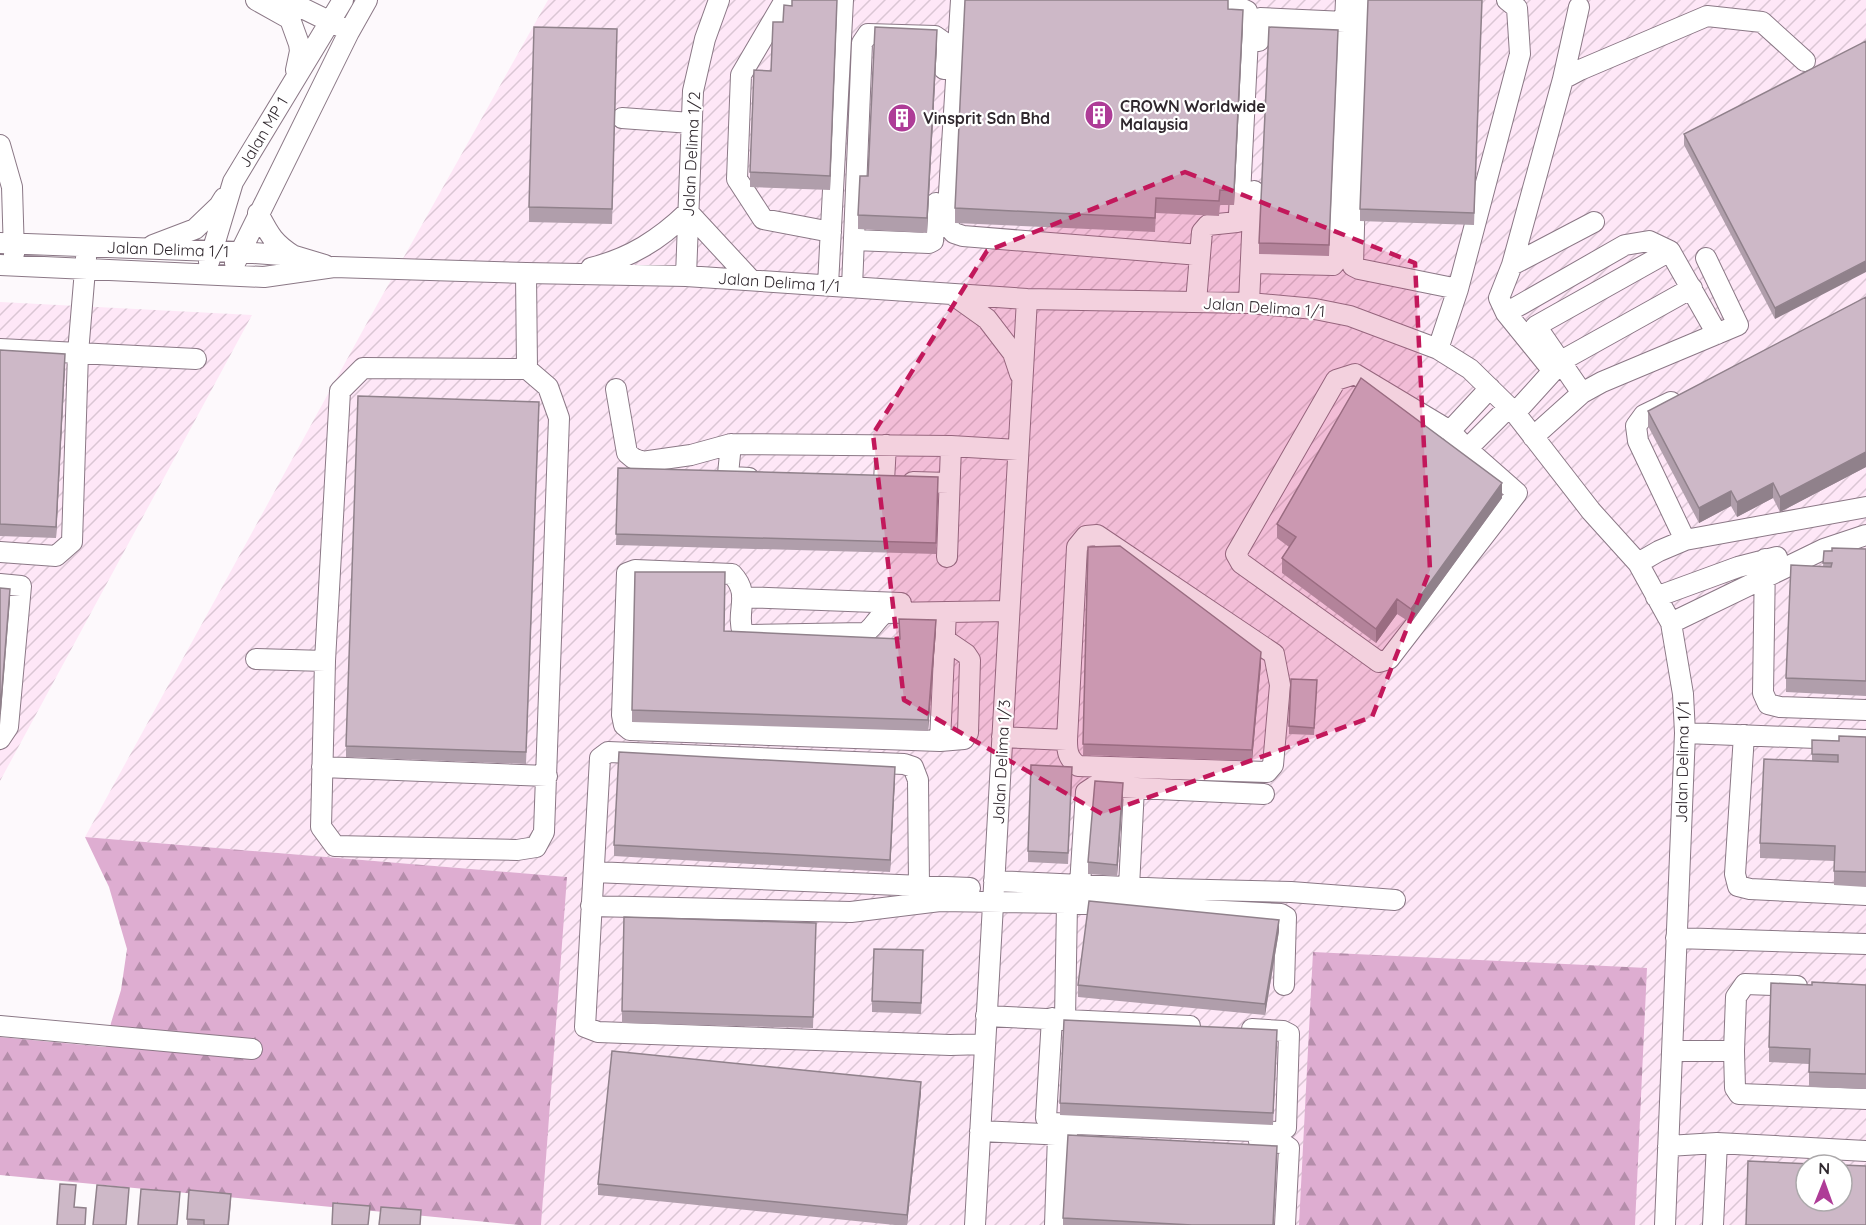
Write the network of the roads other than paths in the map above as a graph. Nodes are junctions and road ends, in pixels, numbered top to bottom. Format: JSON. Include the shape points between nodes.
{"nodes":[{"id":1,"x":256,"y":0,"type":"edge"},
{"id":2,"x":286,"y":0,"type":"edge"},
{"id":3,"x":342,"y":0,"type":"edge"},
{"id":4,"x":719,"y":0,"type":"edge"},
{"id":5,"x":784,"y":0,"type":"edge"},
{"id":6,"x":843,"y":0,"type":"edge"},
{"id":7,"x":961,"y":0,"type":"edge"},
{"id":8,"x":1205,"y":0,"type":"edge"},
{"id":9,"x":1346,"y":0,"type":"edge"},
{"id":10,"x":1360,"y":0,"type":"edge"},
{"id":11,"x":1507,"y":0,"type":"edge"},
{"id":12,"x":364,"y":5,"type":"edge"},
{"id":13,"x":1579,"y":7,"type":"dead end"},
{"id":14,"x":1707,"y":8,"type":"edge"},
{"id":15,"x":1260,"y":9,"type":"edge"},
{"id":16,"x":329,"y":21,"type":"junction"},
{"id":17,"x":1345,"y":22,"type":"junction"},
{"id":18,"x":349,"y":32,"type":"junction"},
{"id":19,"x":1805,"y":61,"type":"dead end"},
{"id":20,"x":1563,"y":79,"type":"junction"},
{"id":21,"x":293,"y":81,"type":"junction"},
{"id":22,"x":622,"y":118,"type":"dead end"},
{"id":23,"x":692,"y":123,"type":"junction"},
{"id":24,"x":0,"y":145,"type":"edge"},
{"id":25,"x":233,"y":182,"type":"junction"},
{"id":26,"x":688,"y":212,"type":"junction"},
{"id":27,"x":258,"y":213,"type":"junction"},
{"id":28,"x":1594,"y":222,"type":"dead end"},
{"id":29,"x":831,"y":232,"type":"junction"},
{"id":30,"x":854,"y":240,"type":"junction"},
{"id":31,"x":7,"y":243,"type":"edge"},
{"id":32,"x":87,"y":246,"type":"junction"},
{"id":33,"x":145,"y":248,"type":"junction"},
{"id":34,"x":1670,"y":250,"type":"junction"},
{"id":35,"x":212,"y":251,"type":"junction"},
{"id":36,"x":240,"y":252,"type":"junction"},
{"id":37,"x":1200,"y":255,"type":"junction"},
{"id":38,"x":295,"y":256,"type":"junction"},
{"id":39,"x":1706,"y":258,"type":"dead end"},
{"id":40,"x":1251,"y":263,"type":"junction"},
{"id":41,"x":1512,"y":265,"type":"junction"},
{"id":42,"x":6,"y":266,"type":"edge"},
{"id":43,"x":333,"y":267,"type":"junction"},
{"id":44,"x":85,"y":269,"type":"junction"},
{"id":45,"x":207,"y":273,"type":"junction"},
{"id":46,"x":526,"y":273,"type":"junction"},
{"id":47,"x":230,"y":274,"type":"junction"},
{"id":48,"x":565,"y":274,"type":"junction"},
{"id":49,"x":686,"y":276,"type":"junction"},
{"id":50,"x":751,"y":280,"type":"junction"},
{"id":51,"x":828,"y":285,"type":"junction"},
{"id":52,"x":852,"y":287,"type":"junction"},
{"id":53,"x":1692,"y":288,"type":"junction"},
{"id":54,"x":1458,"y":289,"type":"junction"},
{"id":55,"x":952,"y":294,"type":"junction"},
{"id":56,"x":1027,"y":299,"type":"junction"},
{"id":57,"x":1196,"y":302,"type":"junction"},
{"id":58,"x":1249,"y":303,"type":"junction"},
{"id":59,"x":1506,"y":313,"type":"junction"},
{"id":60,"x":1717,"y":334,"type":"junction"},
{"id":61,"x":0,"y":349,"type":"edge"},
{"id":62,"x":1438,"y":350,"type":"junction"},
{"id":63,"x":78,"y":353,"type":"junction"},
{"id":64,"x":196,"y":359,"type":"dead end"},
{"id":65,"x":1561,"y":361,"type":"junction"},
{"id":66,"x":527,"y":369,"type":"junction"},
{"id":67,"x":1022,"y":382,"type":"junction"},
{"id":68,"x":1490,"y":388,"type":"junction"},
{"id":69,"x":616,"y":389,"type":"dead end"},
{"id":70,"x":1582,"y":393,"type":"junction"},
{"id":71,"x":1687,"y":394,"type":"edge"},
{"id":72,"x":1512,"y":410,"type":"junction"},
{"id":73,"x":1450,"y":430,"type":"junction"},
{"id":74,"x":1533,"y":437,"type":"junction"},
{"id":75,"x":731,"y":444,"type":"junction"},
{"id":76,"x":886,"y":445,"type":"junction"},
{"id":77,"x":951,"y":446,"type":"junction"},
{"id":78,"x":1467,"y":449,"type":"junction"},
{"id":79,"x":1018,"y":450,"type":"junction"},
{"id":80,"x":768,"y":478,"type":"edge"},
{"id":81,"x":861,"y":480,"type":"edge"},
{"id":82,"x":884,"y":481,"type":"junction"},
{"id":83,"x":949,"y":483,"type":"junction"},
{"id":84,"x":1866,"y":507,"type":"edge"},
{"id":85,"x":1866,"y":535,"type":"edge"},
{"id":86,"x":1685,"y":540,"type":"junction"},
{"id":87,"x":0,"y":552,"type":"edge"},
{"id":88,"x":947,"y":556,"type":"dead end"},
{"id":89,"x":1638,"y":563,"type":"junction"},
{"id":90,"x":1765,"y":569,"type":"junction"},
{"id":91,"x":0,"y":584,"type":"edge"},
{"id":92,"x":742,"y":597,"type":"junction"},
{"id":93,"x":1656,"y":597,"type":"junction"},
{"id":94,"x":1009,"y":609,"type":"junction"},
{"id":95,"x":946,"y":612,"type":"junction"},
{"id":96,"x":1671,"y":623,"type":"junction"},
{"id":97,"x":944,"y":639,"type":"junction"},
{"id":98,"x":256,"y":659,"type":"dead end"},
{"id":99,"x":325,"y":661,"type":"junction"},
{"id":100,"x":1866,"y":710,"type":"edge"},
{"id":101,"x":1685,"y":733,"type":"junction"},
{"id":102,"x":1744,"y":735,"type":"junction"},
{"id":103,"x":1002,"y":737,"type":"junction"},
{"id":104,"x":0,"y":739,"type":"edge"},
{"id":105,"x":1067,"y":740,"type":"junction"},
{"id":106,"x":1866,"y":740,"type":"edge"},
{"id":107,"x":940,"y":741,"type":"junction"},
{"id":108,"x":322,"y":767,"type":"junction"},
{"id":109,"x":547,"y":776,"type":"junction"},
{"id":110,"x":1134,"y":788,"type":"junction"},
{"id":111,"x":1264,"y":794,"type":"dead end"},
{"id":112,"x":594,"y":872,"type":"junction"},
{"id":113,"x":1080,"y":885,"type":"junction"},
{"id":114,"x":919,"y":887,"type":"junction"},
{"id":115,"x":1129,"y":887,"type":"junction"},
{"id":116,"x":994,"y":890,"type":"junction"},
{"id":117,"x":1866,"y":895,"type":"edge"},
{"id":118,"x":1395,"y":900,"type":"dead end"},
{"id":119,"x":1067,"y":903,"type":"junction"},
{"id":120,"x":591,"y":906,"type":"junction"},
{"id":121,"x":1676,"y":939,"type":"junction"},
{"id":122,"x":1866,"y":944,"type":"edge"},
{"id":123,"x":1284,"y":986,"type":"dead end"},
{"id":124,"x":1811,"y":987,"type":"edge"},
{"id":125,"x":987,"y":1016,"type":"junction"},
{"id":126,"x":1058,"y":1019,"type":"junction"},
{"id":127,"x":0,"y":1026,"type":"edge"},
{"id":128,"x":1214,"y":1027,"type":"edge"},
{"id":129,"x":1237,"y":1028,"type":"edge"},
{"id":130,"x":985,"y":1044,"type":"junction"},
{"id":131,"x":252,"y":1049,"type":"dead end"},
{"id":132,"x":1672,"y":1051,"type":"junction"},
{"id":133,"x":1734,"y":1051,"type":"junction"},
{"id":134,"x":1866,"y":1100,"type":"edge"},
{"id":135,"x":980,"y":1131,"type":"junction"},
{"id":136,"x":1058,"y":1135,"type":"junction"},
{"id":137,"x":1717,"y":1143,"type":"junction"},
{"id":138,"x":1668,"y":1146,"type":"junction"},
{"id":139,"x":1866,"y":1151,"type":"edge"},
{"id":140,"x":975,"y":1225,"type":"edge"},
{"id":141,"x":1055,"y":1225,"type":"edge"},
{"id":142,"x":1285,"y":1225,"type":"edge"},
{"id":143,"x":1665,"y":1225,"type":"edge"},
{"id":144,"x":1713,"y":1225,"type":"edge"}],
"edges":[{"from":1,"to":21,"type":"street","via":[[290,19],[300,51]]},
{"from":2,"to":16,"type":"street"},
{"from":3,"to":12,"type":"street"},
{"from":3,"to":16,"type":"street","name":"Jalan MP 1"},
{"from":4,"to":23,"type":"street","name":"Jalan Delima 1/2","via":[[693,91]]},
{"from":5,"to":29,"type":"street","via":[[741,75],[737,179],[764,219]]},
{"from":6,"to":29,"type":"street"},
{"from":7,"to":37,"type":"street","via":[[947,225],[954,233]]},
{"from":8,"to":37,"type":"street","via":[[1234,5],[1246,11],[1249,19],[1239,214],[1237,222],[1208,225],[1202,232]]},
{"from":9,"to":17,"type":"street"},
{"from":10,"to":54,"type":"street","via":[[1353,266]]},
{"from":11,"to":54,"type":"street","via":[[1516,8],[1520,54]]},
{"from":12,"to":18,"type":"street","name":"Jalan MP 1"},
{"from":13,"to":20,"type":"street"},
{"from":14,"to":19,"type":"street","via":[[1762,22]]},
{"from":14,"to":20,"type":"street"},
{"from":15,"to":17,"type":"street"},
{"from":15,"to":40,"type":"street"},
{"from":16,"to":18,"type":"street"},
{"from":16,"to":21,"type":"street","name":"Jalan MP 1"},
{"from":17,"to":40,"type":"street","via":[[1338,259],[1333,265]]},
{"from":18,"to":27,"type":"street","name":"Jalan MP 1"},
{"from":20,"to":41,"type":"street"},
{"from":21,"to":25,"type":"street","name":"Jalan MP 1"},
{"from":22,"to":23,"type":"street"},
{"from":23,"to":26,"type":"street","name":"Jalan Delima 1/2"},
{"from":24,"to":31,"type":"street","via":[[12,187]]},
{"from":25,"to":33,"type":"street","via":[[219,206],[195,229]]},
{"from":25,"to":35,"type":"street","name":"Jalan MP 1"},
{"from":26,"to":48,"type":"street","via":[[634,253]]},
{"from":26,"to":49,"type":"street","name":"Jalan Delima 1/2"},
{"from":26,"to":50,"type":"street"},
{"from":27,"to":36,"type":"street","name":"Jalan MP 1"},
{"from":27,"to":38,"type":"street","via":[[272,238]]},
{"from":28,"to":41,"type":"street"},
{"from":29,"to":51,"type":"street"},
{"from":30,"to":30,"type":"street","via":[[933,242],[945,43],[935,36],[868,34],[862,43]]},
{"from":30,"to":52,"type":"street"},
{"from":31,"to":32,"type":"street","name":"Jalan Delima 1/1"},
{"from":31,"to":42,"type":"street"},
{"from":32,"to":33,"type":"street","name":"Jalan Delima 1/1"},
{"from":32,"to":44,"type":"street"},
{"from":33,"to":35,"type":"street","name":"Jalan Delima 1/1"},
{"from":34,"to":53,"type":"street"},
{"from":34,"to":59,"type":"street","via":[[1648,241],[1625,245]]},
{"from":34,"to":65,"type":"street","via":[[1536,326]]},
{"from":35,"to":36,"type":"street","name":"Jalan Delima 1/1"},
{"from":35,"to":45,"type":"street","name":"Jalan MP 1"},
{"from":36,"to":38,"type":"street","name":"Jalan Delima 1/1"},
{"from":36,"to":47,"type":"street","name":"Jalan MP 1"},
{"from":37,"to":57,"type":"street"},
{"from":38,"to":43,"type":"street","name":"Jalan Delima 1/1"},
{"from":39,"to":60,"type":"street","via":[[1738,325]]},
{"from":40,"to":58,"type":"street"},
{"from":41,"to":59,"type":"street","via":[[1499,298]]},
{"from":42,"to":44,"type":"street","name":"Jalan Delima 1/1"},
{"from":43,"to":46,"type":"street","name":"Jalan Delima 1/1"},
{"from":43,"to":47,"type":"street","name":"Jalan Delima 1/1","via":[[264,277]]},
{"from":44,"to":45,"type":"street","name":"Jalan Delima 1/1"},
{"from":44,"to":63,"type":"street"},
{"from":45,"to":47,"type":"street","name":"Jalan Delima 1/1"},
{"from":46,"to":48,"type":"street","name":"Jalan Delima 1/1"},
{"from":46,"to":66,"type":"street"},
{"from":48,"to":49,"type":"street","name":"Jalan Delima 1/1"},
{"from":49,"to":50,"type":"street","name":"Jalan Delima 1/1"},
{"from":50,"to":51,"type":"street","name":"Jalan Delima 1/1"},
{"from":51,"to":52,"type":"street","name":"Jalan Delima 1/1"},
{"from":52,"to":55,"type":"street","name":"Jalan Delima 1/1"},
{"from":53,"to":60,"type":"street"},
{"from":53,"to":65,"type":"street"},
{"from":54,"to":62,"type":"street"},
{"from":55,"to":56,"type":"street","name":"Jalan Delima 1/1"},
{"from":55,"to":67,"type":"street","via":[[987,320],[1013,352]]},
{"from":56,"to":57,"type":"street","name":"Jalan Delima 1/1"},
{"from":56,"to":67,"type":"street","name":"Jalan Delima 1/3"},
{"from":57,"to":58,"type":"street","name":"Jalan Delima 1/1"},
{"from":58,"to":62,"type":"street","name":"Jalan Delima 1/1","via":[[1350,316]]},
{"from":59,"to":72,"type":"street","via":[[1553,371]]},
{"from":60,"to":70,"type":"street"},
{"from":61,"to":63,"type":"street"},
{"from":62,"to":68,"type":"street","name":"Jalan Delima 1/1","via":[[1470,369]]},
{"from":63,"to":64,"type":"street"},
{"from":63,"to":87,"type":"street","via":[[72,542],[56,556]]},
{"from":65,"to":70,"type":"street"},
{"from":66,"to":99,"type":"street","via":[[363,368],[340,391]]},
{"from":66,"to":109,"type":"street","via":[[548,387],[559,418]]},
{"from":67,"to":79,"type":"street","name":"Jalan Delima 1/3"},
{"from":68,"to":72,"type":"street","name":"Jalan Delima 1/1"},
{"from":68,"to":73,"type":"street"},
{"from":69,"to":75,"type":"street","via":[[627,453],[633,458],[642,462],[692,455]]},
{"from":70,"to":74,"type":"street"},
{"from":71,"to":86,"type":"street","via":[[1644,415],[1636,426],[1638,441]]},
{"from":72,"to":74,"type":"street","name":"Jalan Delima 1/1"},
{"from":72,"to":78,"type":"street"},
{"from":73,"to":78,"type":"street"},
{"from":73,"to":78,"type":"street","via":[[1354,375],[1336,380],[1236,554],[1241,563],[1379,662],[1389,659],[1517,493]]},
{"from":74,"to":89,"type":"street","name":"Jalan Delima 1/1"},
{"from":75,"to":76,"type":"street"},
{"from":75,"to":80,"type":"street","via":[[730,476]]},
{"from":76,"to":77,"type":"street"},
{"from":76,"to":82,"type":"street"},
{"from":77,"to":79,"type":"street"},
{"from":77,"to":83,"type":"street"},
{"from":79,"to":94,"type":"street","name":"Jalan Delima 1/3"},
{"from":81,"to":82,"type":"street"},
{"from":82,"to":83,"type":"street"},
{"from":83,"to":88,"type":"street"},
{"from":84,"to":86,"type":"street"},
{"from":85,"to":90,"type":"street"},
{"from":86,"to":89,"type":"street"},
{"from":89,"to":93,"type":"street","name":"Jalan Delima 1/1"},
{"from":90,"to":93,"type":"street","via":[[1738,567]]},
{"from":90,"to":96,"type":"street"},
{"from":90,"to":100,"type":"street","via":[[1763,693],[1768,704]]},
{"from":91,"to":104,"type":"street","via":[[21,586],[8,727]]},
{"from":92,"to":94,"type":"street"},
{"from":92,"to":95,"type":"street","via":[[741,627],[743,633],[751,635],[864,633],[886,613]]},
{"from":92,"to":107,"type":"street","via":[[741,583],[732,574],[635,570],[627,573],[624,725],[630,730]]},
{"from":93,"to":96,"type":"street","name":"Jalan Delima 1/1"},
{"from":94,"to":95,"type":"street"},
{"from":94,"to":103,"type":"street","name":"Jalan Delima 1/3"},
{"from":95,"to":97,"type":"street"},
{"from":96,"to":101,"type":"street","name":"Jalan Delima 1/1"},
{"from":97,"to":107,"type":"street"},
{"from":97,"to":107,"type":"street","via":[[970,660],[968,733],[964,739]]},
{"from":98,"to":99,"type":"street"},
{"from":99,"to":108,"type":"street"},
{"from":101,"to":102,"type":"street"},
{"from":101,"to":121,"type":"street","name":"Jalan Delima 1/1"},
{"from":102,"to":106,"type":"street"},
{"from":102,"to":117,"type":"street","via":[[1735,874],[1738,886]]},
{"from":103,"to":105,"type":"street"},
{"from":103,"to":116,"type":"street","name":"Jalan Delima 1/3"},
{"from":105,"to":105,"type":"street","via":[[1067,753],[1078,766],[1267,772],[1273,765],[1280,685],[1274,654],[1097,535],[1086,536],[1077,547]]},
{"from":108,"to":109,"type":"street"},
{"from":108,"to":109,"type":"street","via":[[321,827],[334,846],[517,850],[536,847],[544,832]]},
{"from":110,"to":111,"type":"street"},
{"from":110,"to":113,"type":"street","via":[[1095,786],[1086,792]]},
{"from":110,"to":115,"type":"street"},
{"from":112,"to":114,"type":"street"},
{"from":112,"to":114,"type":"street","via":[[600,759],[608,752],[904,764],[913,767],[918,780]]},
{"from":112,"to":120,"type":"street"},
{"from":113,"to":115,"type":"street"},
{"from":113,"to":116,"type":"street"},
{"from":114,"to":116,"type":"street"},
{"from":115,"to":118,"type":"street"},
{"from":116,"to":119,"type":"street"},
{"from":116,"to":120,"type":"street","via":[[851,912]]},
{"from":116,"to":125,"type":"street","name":"Jalan Delima 1/3"},
{"from":119,"to":123,"type":"street","via":[[1281,914],[1286,916]]},
{"from":119,"to":126,"type":"street"},
{"from":120,"to":130,"type":"street","via":[[585,1026],[598,1032]]},
{"from":121,"to":122,"type":"street"},
{"from":121,"to":132,"type":"street","name":"Jalan Delima 1/1"},
{"from":124,"to":133,"type":"street","via":[[1745,984],[1736,997]]},
{"from":125,"to":126,"type":"street"},
{"from":125,"to":130,"type":"street","name":"Jalan Delima 1/3"},
{"from":126,"to":128,"type":"street"},
{"from":126,"to":129,"type":"street","via":[[1046,1118],[1051,1123],[1279,1132],[1286,1128],[1289,1034]]},
{"from":127,"to":131,"type":"street"},
{"from":130,"to":135,"type":"street","name":"Jalan Delima 1/3"},
{"from":132,"to":133,"type":"street"},
{"from":132,"to":138,"type":"street","name":"Jalan Delima 1/1"},
{"from":133,"to":134,"type":"street","via":[[1735,1088],[1739,1094]]},
{"from":135,"to":136,"type":"street"},
{"from":135,"to":140,"type":"street","name":"Jalan Delima 1/3"},
{"from":136,"to":141,"type":"street"},
{"from":136,"to":142,"type":"street","via":[[1282,1143],[1289,1148]]},
{"from":137,"to":138,"type":"street"},
{"from":137,"to":139,"type":"street"},
{"from":137,"to":144,"type":"street"},
{"from":138,"to":143,"type":"street","name":"Jalan Delima 1/1"}]}
